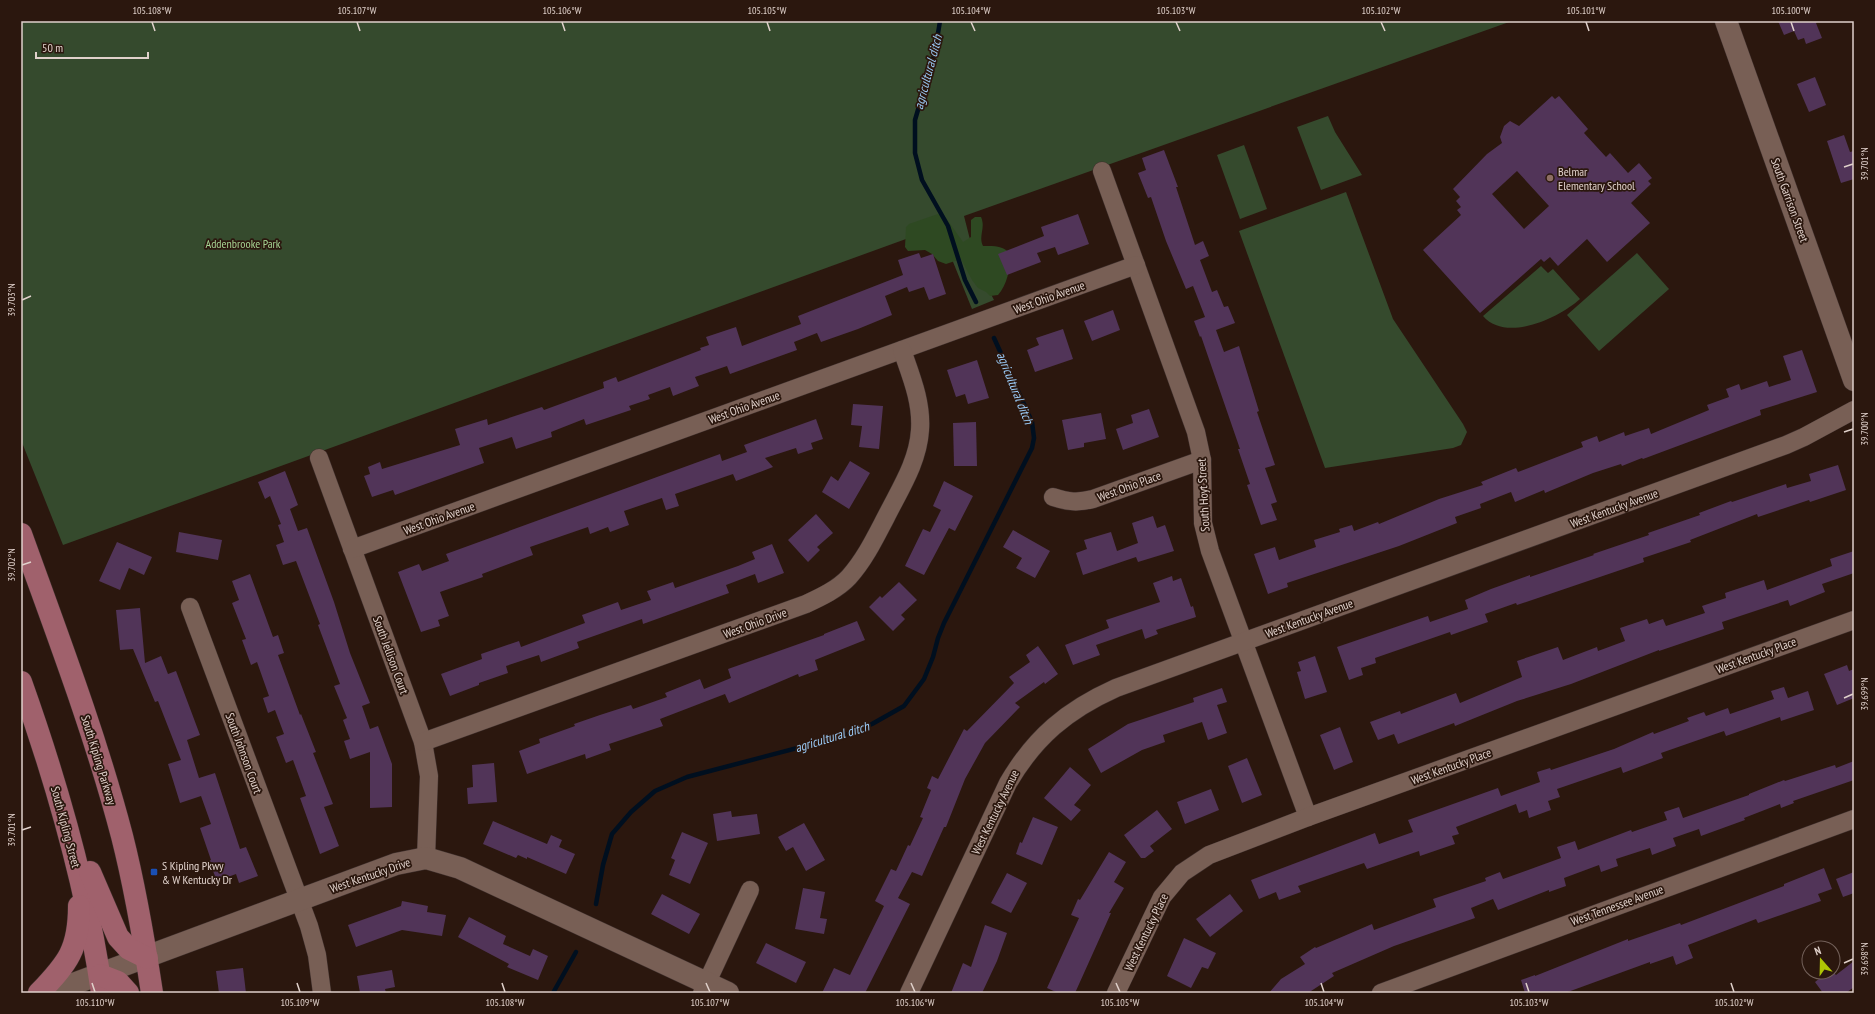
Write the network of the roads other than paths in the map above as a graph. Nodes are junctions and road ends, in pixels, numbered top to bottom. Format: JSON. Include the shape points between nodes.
{"nodes":[{"id":1,"x":1726,"y":21,"type":"edge"},
{"id":2,"x":1102,"y":171,"type":"dead end"},
{"id":3,"x":1136,"y":265,"type":"junction"},
{"id":4,"x":902,"y":350,"type":"junction"},
{"id":5,"x":1854,"y":380,"type":"edge"},
{"id":6,"x":1854,"y":410,"type":"edge"},
{"id":7,"x":319,"y":458,"type":"dead end"},
{"id":8,"x":1202,"y":460,"type":"junction"},
{"id":9,"x":1053,"y":497,"type":"dead end"},
{"id":10,"x":21,"y":534,"type":"edge"},
{"id":11,"x":352,"y":549,"type":"junction"},
{"id":12,"x":190,"y":607,"type":"dead end"},
{"id":13,"x":1854,"y":620,"type":"edge"},
{"id":14,"x":1245,"y":642,"type":"junction"},
{"id":15,"x":21,"y":682,"type":"edge"},
{"id":16,"x":423,"y":742,"type":"junction"},
{"id":17,"x":62,"y":810,"type":"junction"},
{"id":18,"x":1308,"y":817,"type":"junction"},
{"id":19,"x":1854,"y":819,"type":"edge"},
{"id":20,"x":75,"y":857,"type":"junction"},
{"id":21,"x":426,"y":858,"type":"junction"},
{"id":22,"x":750,"y":890,"type":"dead end"},
{"id":23,"x":299,"y":900,"type":"junction"},
{"id":24,"x":147,"y":958,"type":"junction"},
{"id":25,"x":101,"y":984,"type":"edge"},
{"id":26,"x":704,"y":988,"type":"edge"},
{"id":27,"x":39,"y":993,"type":"edge"},
{"id":28,"x":49,"y":993,"type":"edge"},
{"id":29,"x":128,"y":993,"type":"edge"},
{"id":30,"x":152,"y":993,"type":"edge"},
{"id":31,"x":322,"y":993,"type":"edge"},
{"id":32,"x":728,"y":993,"type":"edge"},
{"id":33,"x":909,"y":993,"type":"edge"},
{"id":34,"x":1116,"y":993,"type":"edge"},
{"id":35,"x":1380,"y":993,"type":"edge"}],
"edges":[{"from":1,"to":5,"type":"street","name":"South Garrison Street"},
{"from":2,"to":3,"type":"street","name":"South Hoyt Street"},
{"from":3,"to":4,"type":"street","name":"West Ohio Avenue"},
{"from":3,"to":8,"type":"street","name":"South Hoyt Street","via":[[1192,420]]},
{"from":4,"to":11,"type":"street","name":"West Ohio Avenue"},
{"from":4,"to":16,"type":"street","name":"West Ohio Drive","via":[[918,397],[920,412],[914,462],[867,554],[838,587],[806,604]]},
{"from":6,"to":14,"type":"street","name":"West Kentucky Avenue","via":[[1786,445]]},
{"from":7,"to":11,"type":"street","name":"South Jellison Court"},
{"from":8,"to":9,"type":"street","name":"West Ohio Place","via":[[1093,499],[1075,502]]},
{"from":8,"to":14,"type":"street","name":"South Hoyt Street","via":[[1204,531]]},
{"from":10,"to":24,"type":"main road","name":"South Kipling Parkway","via":[[68,664],[110,795],[138,902]]},
{"from":11,"to":16,"type":"street","name":"South Jellison Court"},
{"from":12,"to":23,"type":"street","name":"South Johnson Court"},
{"from":13,"to":18,"type":"street","name":"West Kentucky Place"},
{"from":14,"to":18,"type":"street","name":"South Hoyt Street"},
{"from":14,"to":33,"type":"street","name":"West Kentucky Avenue","via":[[1100,696],[1073,711],[1045,734],[1019,764],[1008,783]]},
{"from":15,"to":17,"type":"main road","name":"South Kipling Street","via":[[48,759]]},
{"from":16,"to":21,"type":"street","name":"South Jellison Court","via":[[429,776]]},
{"from":17,"to":20,"type":"main road","name":"South Kipling Street"},
{"from":17,"to":24,"type":"main road","via":[[118,937],[129,949]]},
{"from":18,"to":34,"type":"street","name":"West Kentucky Place","via":[[1229,846],[1182,873],[1158,904]]},
{"from":19,"to":35,"type":"street","name":"West Tennessee Avenue"},
{"from":20,"to":25,"type":"main road","name":"South Kipling Street","via":[[89,914]]},
{"from":20,"to":27,"type":"main road","via":[[79,902],[78,936],[71,955]]},
{"from":21,"to":23,"type":"street","name":"West Kentucky Drive","via":[[396,864]]},
{"from":21,"to":26,"type":"street","name":"West Kentucky Drive","via":[[460,868]]},
{"from":22,"to":26,"type":"street"},
{"from":23,"to":24,"type":"street","name":"West Kentucky Drive"},
{"from":23,"to":31,"type":"street","name":"South Johnson Court","via":[[313,939]]},
{"from":24,"to":25,"type":"street","name":"West Kentucky Drive"},
{"from":24,"to":30,"type":"main road","name":"South Kipling Parkway"},
{"from":25,"to":28,"type":"street","name":"West Kentucky Drive"},
{"from":25,"to":29,"type":"main road","via":[[118,982]]},
{"from":26,"to":32,"type":"street","name":"West Kentucky Drive"}]}
